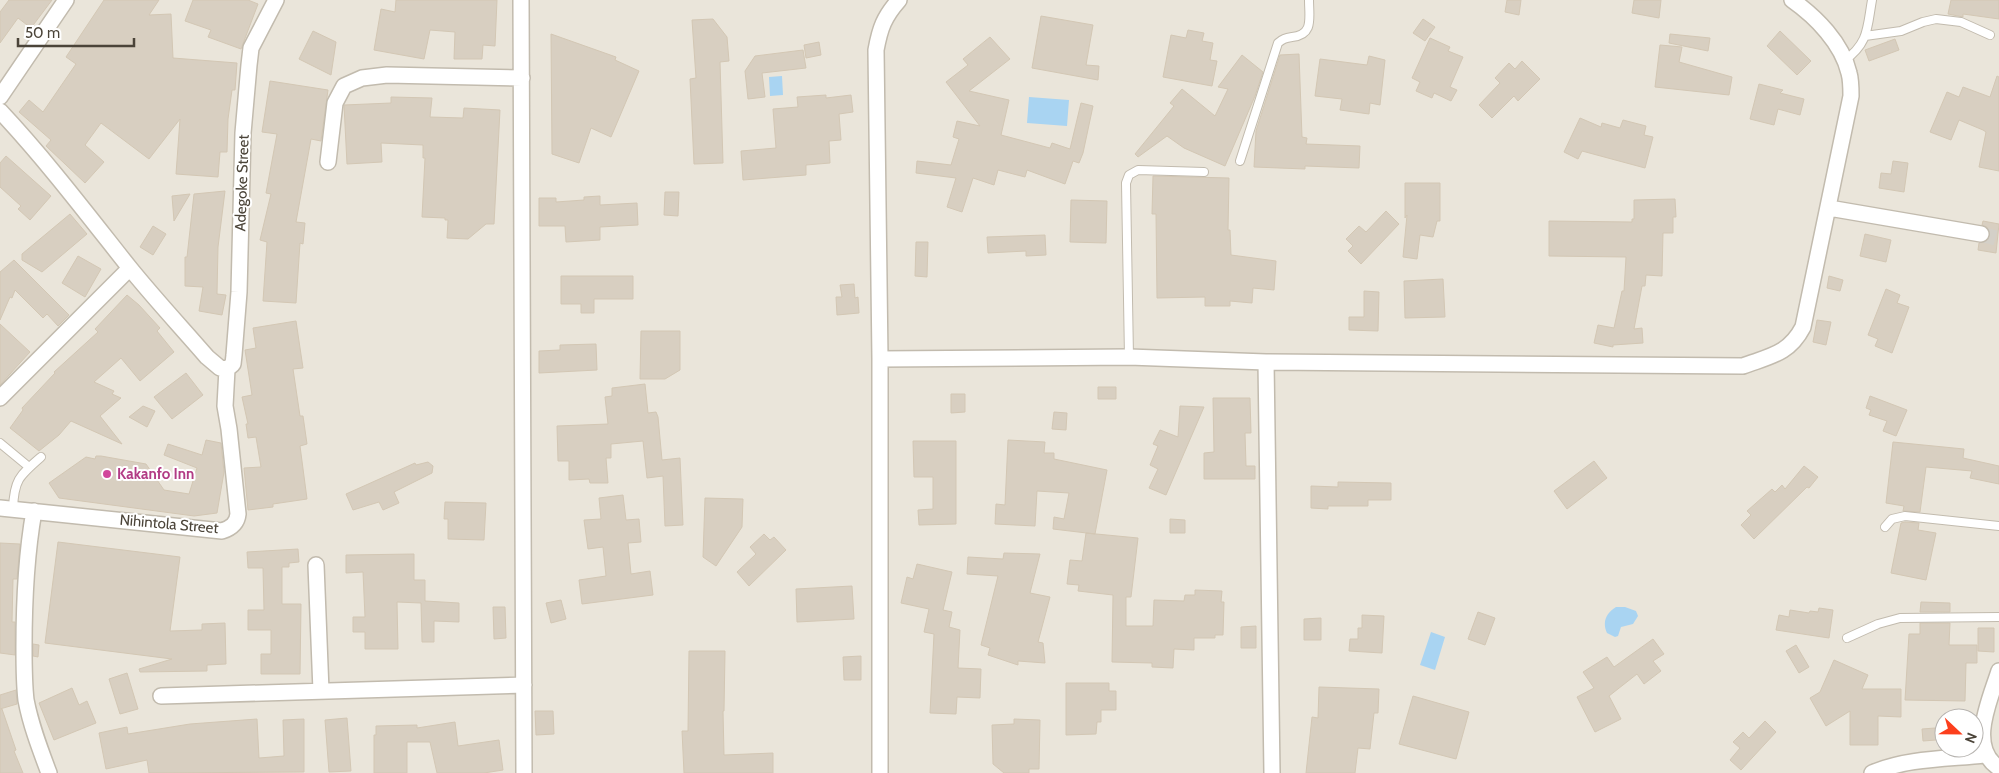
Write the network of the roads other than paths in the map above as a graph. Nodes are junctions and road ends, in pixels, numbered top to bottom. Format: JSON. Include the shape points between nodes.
{"nodes":[{"id":1,"x":66,"y":0,"type":"edge"},
{"id":2,"x":276,"y":0,"type":"edge"},
{"id":3,"x":521,"y":0,"type":"edge"},
{"id":4,"x":899,"y":0,"type":"edge"},
{"id":5,"x":1309,"y":0,"type":"edge"},
{"id":6,"x":1792,"y":0,"type":"edge"},
{"id":7,"x":1872,"y":0,"type":"edge"},
{"id":8,"x":1990,"y":35,"type":"dead end"},
{"id":9,"x":1865,"y":36,"type":"junction"},
{"id":10,"x":1844,"y":60,"type":"junction"},
{"id":11,"x":522,"y":78,"type":"junction"},
{"id":12,"x":0,"y":97,"type":"edge"},
{"id":13,"x":0,"y":111,"type":"edge"},
{"id":14,"x":1240,"y":161,"type":"dead end"},
{"id":15,"x":328,"y":162,"type":"dead end"},
{"id":16,"x":1204,"y":172,"type":"dead end"},
{"id":17,"x":1829,"y":208,"type":"junction"},
{"id":18,"x":1981,"y":234,"type":"tunnel mouth"},
{"id":19,"x":130,"y":268,"type":"junction"},
{"id":20,"x":1128,"y":357,"type":"junction"},
{"id":21,"x":880,"y":359,"type":"junction"},
{"id":22,"x":1266,"y":362,"type":"junction"},
{"id":23,"x":227,"y":369,"type":"junction"},
{"id":24,"x":0,"y":398,"type":"edge"},
{"id":25,"x":0,"y":443,"type":"edge"},
{"id":26,"x":41,"y":458,"type":"dead end"},
{"id":27,"x":29,"y":467,"type":"junction"},
{"id":28,"x":7,"y":509,"type":"edge"},
{"id":29,"x":34,"y":511,"type":"junction"},
{"id":30,"x":1999,"y":526,"type":"edge"},
{"id":31,"x":1885,"y":527,"type":"dead end"},
{"id":32,"x":316,"y":565,"type":"dead end"},
{"id":33,"x":1999,"y":618,"type":"edge"},
{"id":34,"x":1847,"y":638,"type":"dead end"},
{"id":35,"x":1999,"y":671,"type":"edge"},
{"id":36,"x":524,"y":686,"type":"junction"},
{"id":37,"x":321,"y":691,"type":"junction"},
{"id":38,"x":162,"y":696,"type":"dead end"},
{"id":39,"x":1986,"y":755,"type":"junction"},
{"id":40,"x":1999,"y":768,"type":"edge"},
{"id":41,"x":49,"y":773,"type":"edge"},
{"id":42,"x":524,"y":773,"type":"edge"},
{"id":43,"x":880,"y":773,"type":"edge"},
{"id":44,"x":1272,"y":773,"type":"edge"},
{"id":45,"x":1872,"y":773,"type":"edge"}],
"edges":[{"from":1,"to":12,"type":"street"},
{"from":2,"to":23,"type":"street","name":"Adegoke Street","via":[[252,48],[249,65],[243,133],[239,292],[233,364]]},
{"from":3,"to":11,"type":"street"},
{"from":4,"to":21,"type":"street","via":[[880,28],[876,50]]},
{"from":5,"to":14,"type":"lane","via":[[1306,32],[1301,36],[1283,38],[1278,44]]},
{"from":6,"to":10,"type":"street","via":[[1824,28]]},
{"from":7,"to":9,"type":"lane"},
{"from":8,"to":9,"type":"lane","via":[[1961,22],[1936,19],[1901,30]]},
{"from":9,"to":10,"type":"lane","via":[[1856,53]]},
{"from":10,"to":17,"type":"street","via":[[1849,72],[1851,96]]},
{"from":11,"to":15,"type":"street","via":[[387,75],[362,78],[344,86],[335,103]]},
{"from":11,"to":36,"type":"street"},
{"from":13,"to":19,"type":"street"},
{"from":16,"to":20,"type":"lane","via":[[1138,170],[1129,175],[1126,182]]},
{"from":17,"to":18,"type":"street"},
{"from":17,"to":22,"type":"street","via":[[1803,327],[1796,340],[1777,354],[1743,366]]},
{"from":19,"to":23,"type":"street","via":[[207,357],[220,368]]},
{"from":19,"to":24,"type":"street"},
{"from":20,"to":21,"type":"street"},
{"from":20,"to":22,"type":"street"},
{"from":21,"to":43,"type":"street"},
{"from":22,"to":44,"type":"street"},
{"from":23,"to":29,"type":"street","name":"Nihintola Street","via":[[225,406],[238,514],[230,529],[222,531]]},
{"from":25,"to":27,"type":"lane"},
{"from":26,"to":27,"type":"lane"},
{"from":27,"to":28,"type":"lane","via":[[16,483]]},
{"from":28,"to":29,"type":"street"},
{"from":29,"to":41,"type":"street","via":[[24,618],[24,679],[35,735]]},
{"from":30,"to":31,"type":"lane","via":[[1905,516],[1892,519]]},
{"from":32,"to":37,"type":"street"},
{"from":33,"to":34,"type":"lane","via":[[1900,618]]},
{"from":35,"to":39,"type":"street","via":[[1983,727],[1982,742]]},
{"from":36,"to":37,"type":"street"},
{"from":36,"to":42,"type":"street"},
{"from":37,"to":38,"type":"street"},
{"from":39,"to":40,"type":"street"},
{"from":39,"to":45,"type":"street","via":[[1907,763]]}]}
